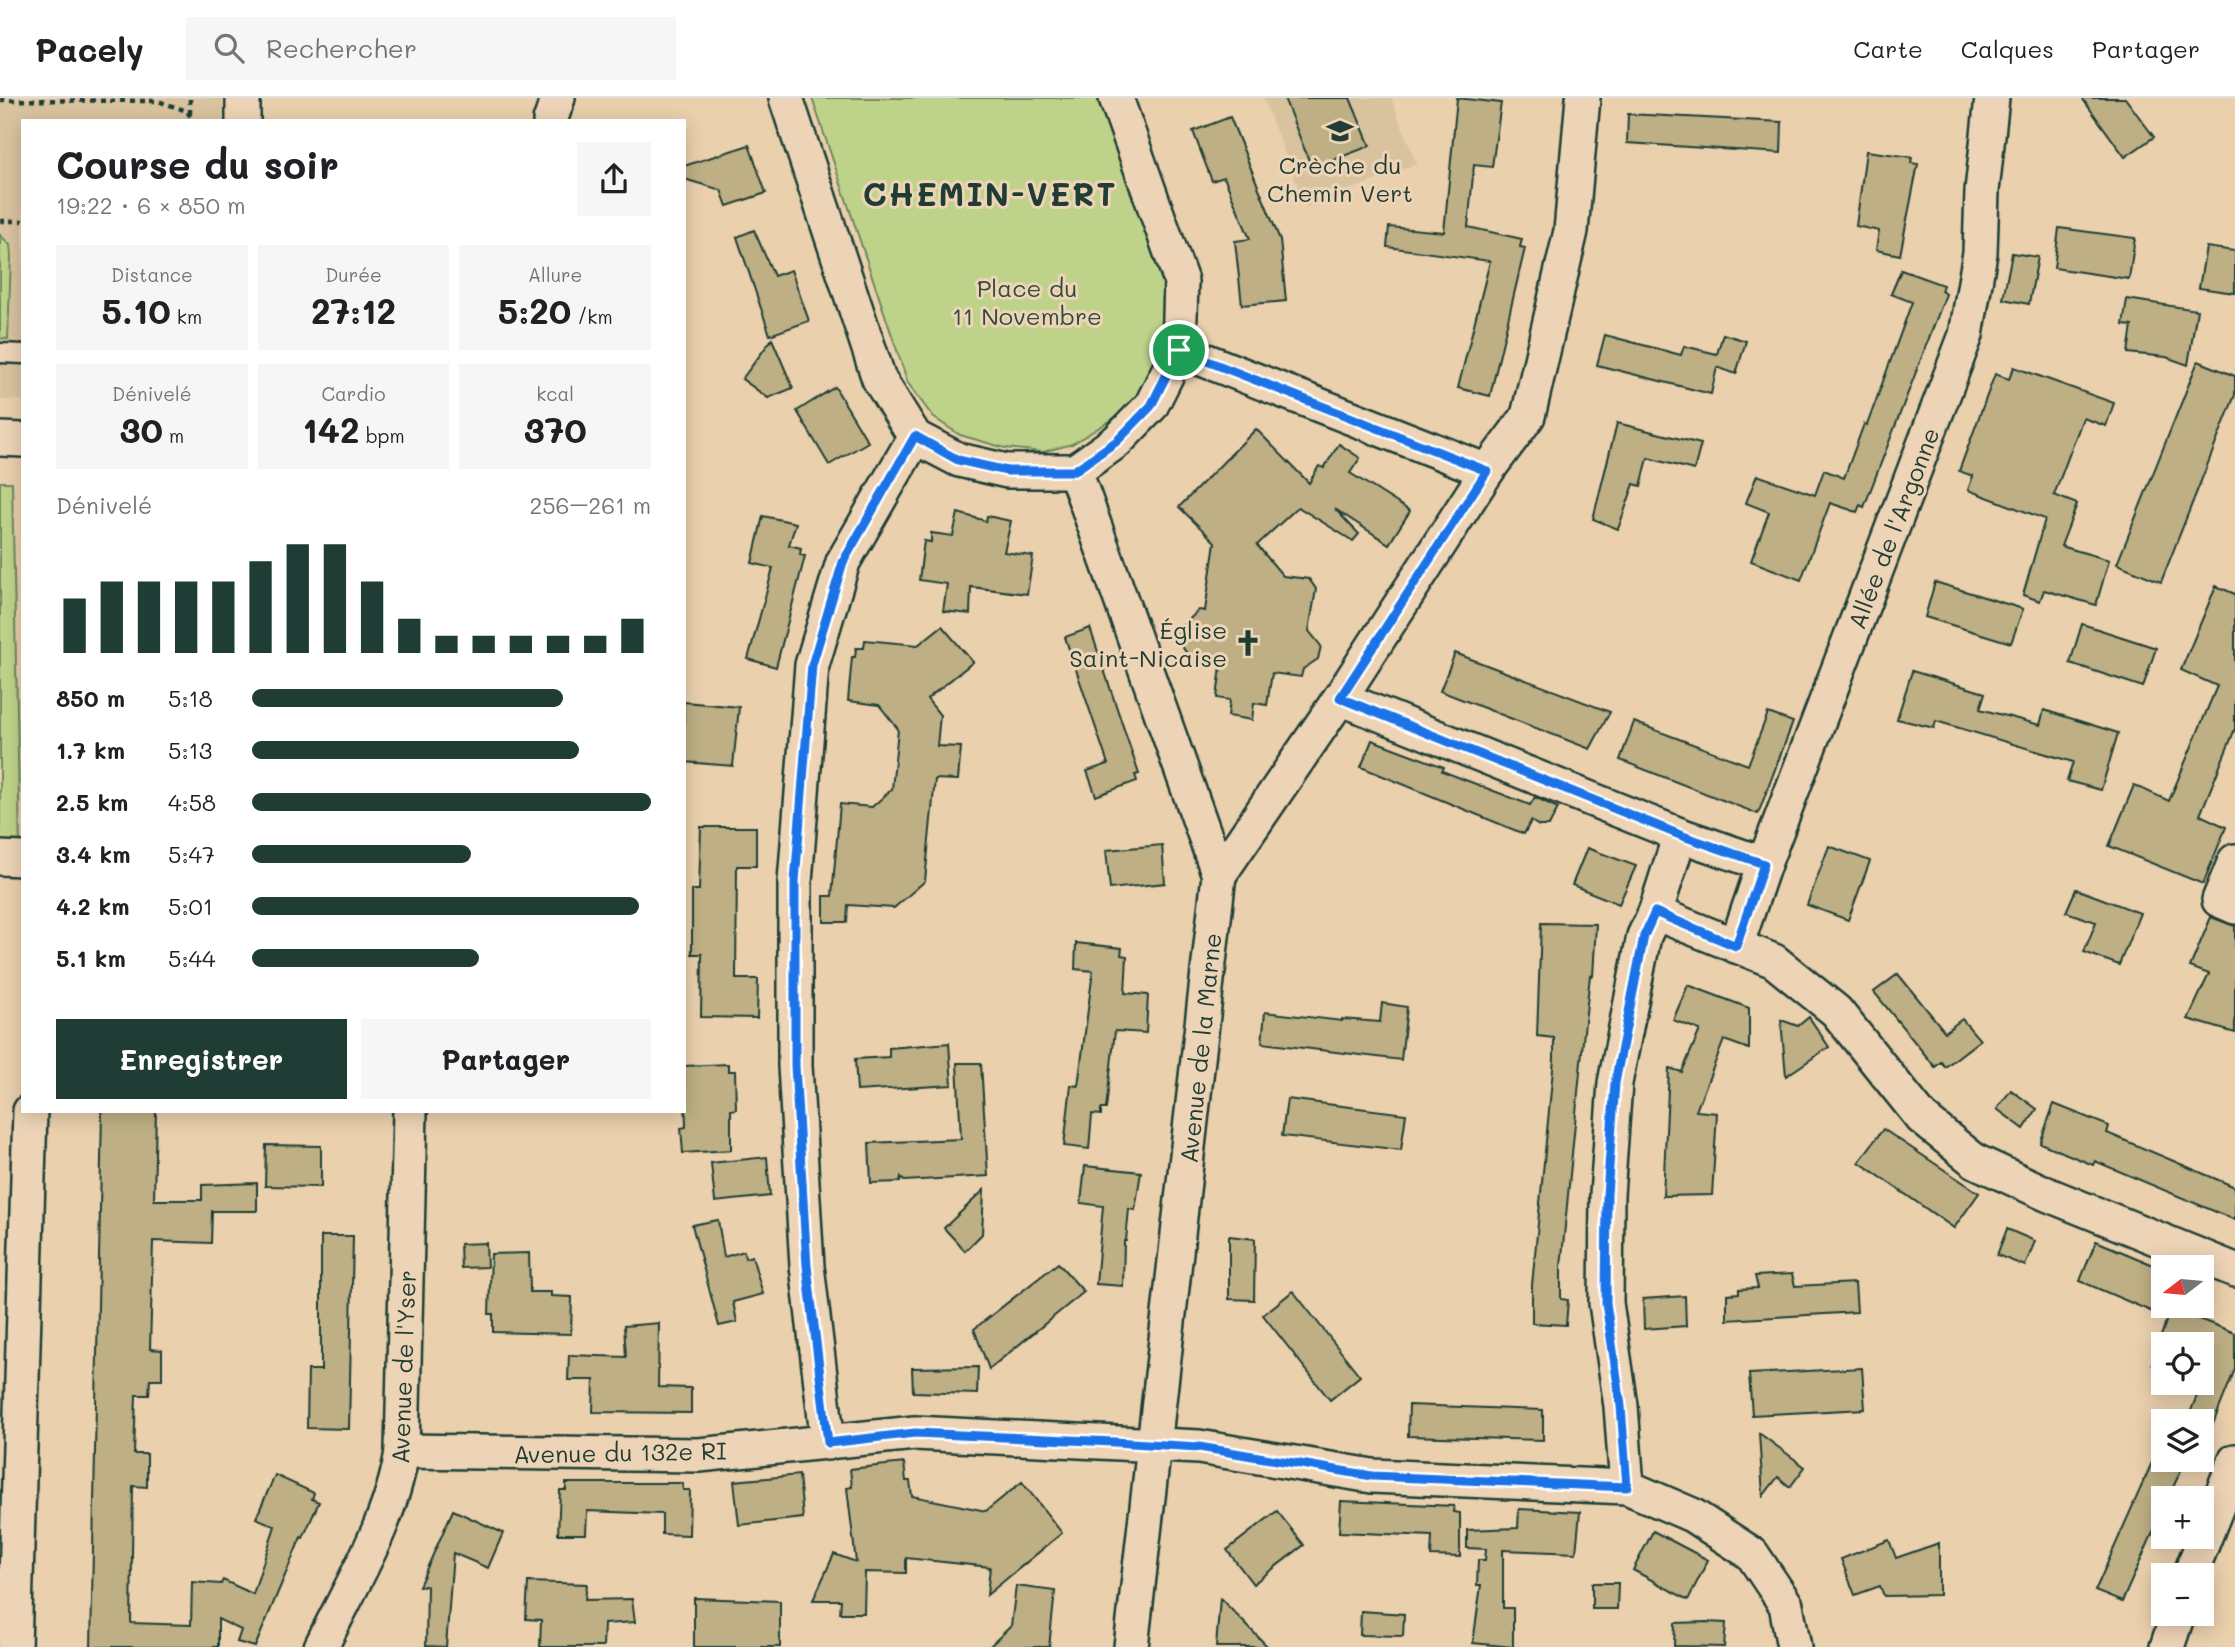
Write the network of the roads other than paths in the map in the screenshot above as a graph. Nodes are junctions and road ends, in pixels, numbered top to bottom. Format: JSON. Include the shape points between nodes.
{"nodes":[{"id":1,"x":243,"y":98,"type":"edge"},
{"id":2,"x":558,"y":98,"type":"edge"},
{"id":3,"x":786,"y":98,"type":"edge"},
{"id":4,"x":1116,"y":98,"type":"edge"},
{"id":5,"x":1583,"y":98,"type":"edge"},
{"id":6,"x":1992,"y":98,"type":"edge"},
{"id":7,"x":243,"y":119,"type":"edge"},
{"id":8,"x":551,"y":119,"type":"edge"},
{"id":9,"x":1179,"y":350,"type":"junction"},
{"id":10,"x":0,"y":353,"type":"edge"},
{"id":11,"x":21,"y":354,"type":"edge"},
{"id":12,"x":915,"y":436,"type":"junction"},
{"id":13,"x":0,"y":439,"type":"edge"},
{"id":14,"x":21,"y":440,"type":"edge"},
{"id":15,"x":1074,"y":471,"type":"junction"},
{"id":16,"x":1487,"y":471,"type":"junction"},
{"id":17,"x":1340,"y":698,"type":"junction"},
{"id":18,"x":1680,"y":835,"type":"junction"},
{"id":19,"x":0,"y":858,"type":"edge"},
{"id":20,"x":21,"y":859,"type":"edge"},
{"id":21,"x":2235,"y":861,"type":"edge"},
{"id":22,"x":1764,"y":864,"type":"junction"},
{"id":23,"x":1219,"y":875,"type":"junction"},
{"id":24,"x":2235,"y":907,"type":"edge"},
{"id":25,"x":1655,"y":912,"type":"junction"},
{"id":26,"x":1736,"y":946,"type":"junction"},
{"id":27,"x":30,"y":1113,"type":"edge"},
{"id":28,"x":410,"y":1113,"type":"edge"},
{"id":29,"x":2235,"y":1270,"type":"edge"},
{"id":30,"x":13,"y":1277,"type":"edge"},
{"id":31,"x":828,"y":1443,"type":"junction"},
{"id":32,"x":1143,"y":1444,"type":"junction"},
{"id":33,"x":402,"y":1451,"type":"junction"},
{"id":34,"x":2235,"y":1461,"type":"edge"},
{"id":35,"x":1627,"y":1487,"type":"junction"},
{"id":36,"x":2195,"y":1563,"type":"edge"},
{"id":37,"x":2174,"y":1626,"type":"edge"},
{"id":38,"x":14,"y":1647,"type":"edge"},
{"id":39,"x":321,"y":1647,"type":"edge"},
{"id":40,"x":1131,"y":1647,"type":"edge"},
{"id":41,"x":1794,"y":1647,"type":"edge"},
{"id":42,"x":2167,"y":1647,"type":"edge"}],
"edges":[{"from":1,"to":7,"type":"street"},
{"from":2,"to":8,"type":"street"},
{"from":3,"to":12,"type":"street","via":[[878,379]]},
{"from":4,"to":9,"type":"street","via":[[1181,281]]},
{"from":5,"to":16,"type":"street","via":[[1571,231],[1528,416]]},
{"from":6,"to":22,"type":"street","name":"Allée de l'Argonne","via":[[1980,253],[1966,335]]},
{"from":9,"to":15,"type":"street","via":[[1151,406],[1117,441]]},
{"from":9,"to":16,"type":"street"},
{"from":10,"to":11,"type":"lane"},
{"from":12,"to":15,"type":"street","via":[[958,460],[1007,471]]},
{"from":12,"to":31,"type":"street","via":[[843,562],[812,665],[795,882],[795,1066],[807,1266]]},
{"from":13,"to":14,"type":"street"},
{"from":15,"to":23,"type":"street","name":"Avenue de la Marne"},
{"from":16,"to":17,"type":"street"},
{"from":17,"to":18,"type":"street"},
{"from":17,"to":23,"type":"street"},
{"from":18,"to":22,"type":"street"},
{"from":18,"to":25,"type":"street"},
{"from":19,"to":20,"type":"street"},
{"from":21,"to":24,"type":"street","via":[[2219,900]]},
{"from":22,"to":26,"type":"street","name":"Allée de l'Argonne"},
{"from":23,"to":32,"type":"street","name":"Avenue de la Marne"},
{"from":25,"to":26,"type":"street"},
{"from":25,"to":35,"type":"street","via":[[1644,936],[1615,1083],[1607,1195],[1606,1303]]},
{"from":26,"to":29,"type":"street","via":[[1774,961],[1836,1011],[1922,1118],[1975,1161]]},
{"from":27,"to":30,"type":"street"},
{"from":28,"to":33,"type":"street","name":"Avenue de l'Yser"},
{"from":30,"to":38,"type":"street"},
{"from":31,"to":32,"type":"street","name":"Avenue du 132e RI","via":[[915,1433]]},
{"from":31,"to":33,"type":"street","name":"Avenue du 132e RI","via":[[699,1455]]},
{"from":32,"to":35,"type":"street","name":"Avenue du 132e RI","via":[[1199,1447],[1372,1476]]},
{"from":32,"to":40,"type":"street","name":"Avenue de la Marne"},
{"from":33,"to":39,"type":"street","name":"Avenue de l'Yser","via":[[382,1520]]},
{"from":34,"to":36,"type":"street"},
{"from":35,"to":41,"type":"street","via":[[1692,1516],[1752,1554],[1786,1605]]},
{"from":37,"to":42,"type":"street"}]}
